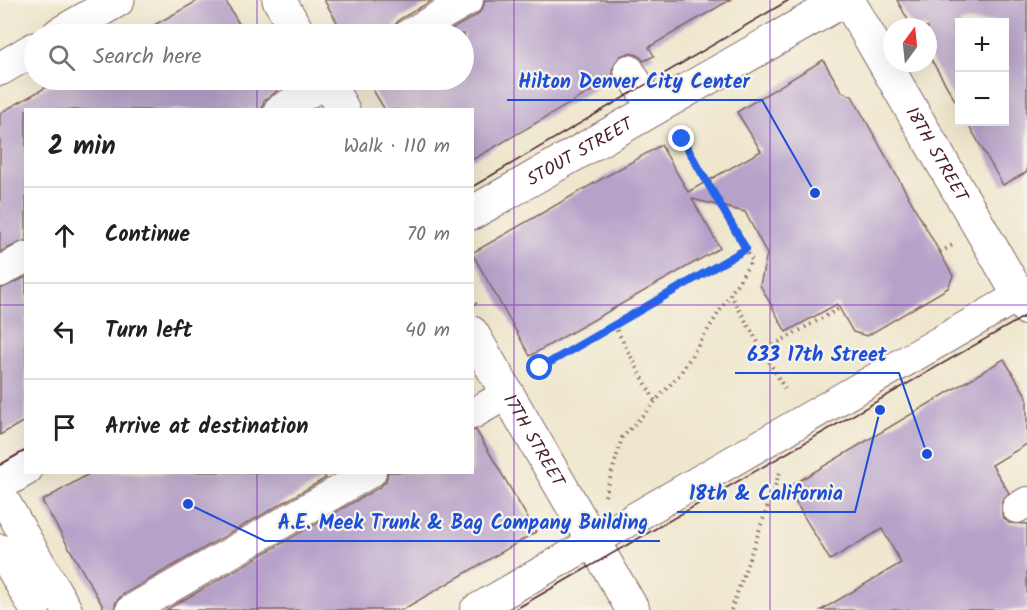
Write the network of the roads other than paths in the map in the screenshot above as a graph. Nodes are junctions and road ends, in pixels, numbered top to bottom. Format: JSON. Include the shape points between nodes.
{"nodes":[{"id":1,"x":118,"y":0,"type":"edge"},
{"id":2,"x":262,"y":0,"type":"edge"},
{"id":3,"x":279,"y":0,"type":"edge"},
{"id":4,"x":468,"y":0,"type":"edge"},
{"id":5,"x":846,"y":0,"type":"edge"},
{"id":6,"x":859,"y":0,"type":"edge"},
{"id":7,"x":76,"y":24,"type":"edge"},
{"id":8,"x":276,"y":24,"type":"edge"},
{"id":9,"x":293,"y":24,"type":"edge"},
{"id":10,"x":426,"y":24,"type":"edge"},
{"id":11,"x":883,"y":42,"type":"edge"},
{"id":12,"x":24,"y":55,"type":"edge"},
{"id":13,"x":0,"y":69,"type":"edge"},
{"id":14,"x":629,"y":70,"type":"dead end"},
{"id":15,"x":900,"y":72,"type":"edge"},
{"id":16,"x":325,"y":90,"type":"edge"},
{"id":17,"x":284,"y":108,"type":"edge"},
{"id":18,"x":665,"y":120,"type":"junction"},
{"id":19,"x":474,"y":212,"type":"edge"},
{"id":20,"x":24,"y":258,"type":"edge"},
{"id":21,"x":0,"y":272,"type":"edge"},
{"id":22,"x":1025,"y":297,"type":"edge"},
{"id":23,"x":474,"y":340,"type":"edge"},
{"id":24,"x":474,"y":367,"type":"edge"},
{"id":25,"x":491,"y":403,"type":"edge"},
{"id":26,"x":24,"y":470,"type":"edge"},
{"id":27,"x":368,"y":474,"type":"edge"},
{"id":28,"x":0,"y":484,"type":"edge"},
{"id":29,"x":0,"y":493,"type":"edge"},
{"id":30,"x":587,"y":545,"type":"junction"},
{"id":31,"x":0,"y":549,"type":"edge"},
{"id":32,"x":35,"y":610,"type":"edge"},
{"id":33,"x":67,"y":610,"type":"edge"},
{"id":34,"x":131,"y":610,"type":"edge"},
{"id":35,"x":475,"y":610,"type":"edge"},
{"id":36,"x":618,"y":610,"type":"edge"},
{"id":37,"x":633,"y":610,"type":"edge"}],
"edges":[{"from":1,"to":7,"type":"main road"},
{"from":2,"to":8,"type":"street"},
{"from":3,"to":9,"type":"main road"},
{"from":4,"to":10,"type":"street"},
{"from":5,"to":18,"type":"main road","name":"STOUT STREET"},
{"from":5,"to":22,"type":"main road","name":"18TH STREET"},
{"from":6,"to":11,"type":"street"},
{"from":12,"to":13,"type":"main road"},
{"from":14,"to":18,"type":"street"},
{"from":15,"to":22,"type":"street"},
{"from":16,"to":17,"type":"street"},
{"from":18,"to":19,"type":"main road","name":"STOUT STREET"},
{"from":20,"to":21,"type":"street"},
{"from":22,"to":30,"type":"street"},
{"from":23,"to":25,"type":"main road","name":"17TH STREET"},
{"from":24,"to":25,"type":"street"},
{"from":25,"to":30,"type":"main road","name":"17TH STREET"},
{"from":26,"to":28,"type":"main road"},
{"from":27,"to":34,"type":"street"},
{"from":29,"to":33,"type":"street"},
{"from":30,"to":35,"type":"street"},
{"from":30,"to":36,"type":"street"},
{"from":30,"to":37,"type":"main road","name":"17TH STREET"},
{"from":31,"to":32,"type":"street"}]}
